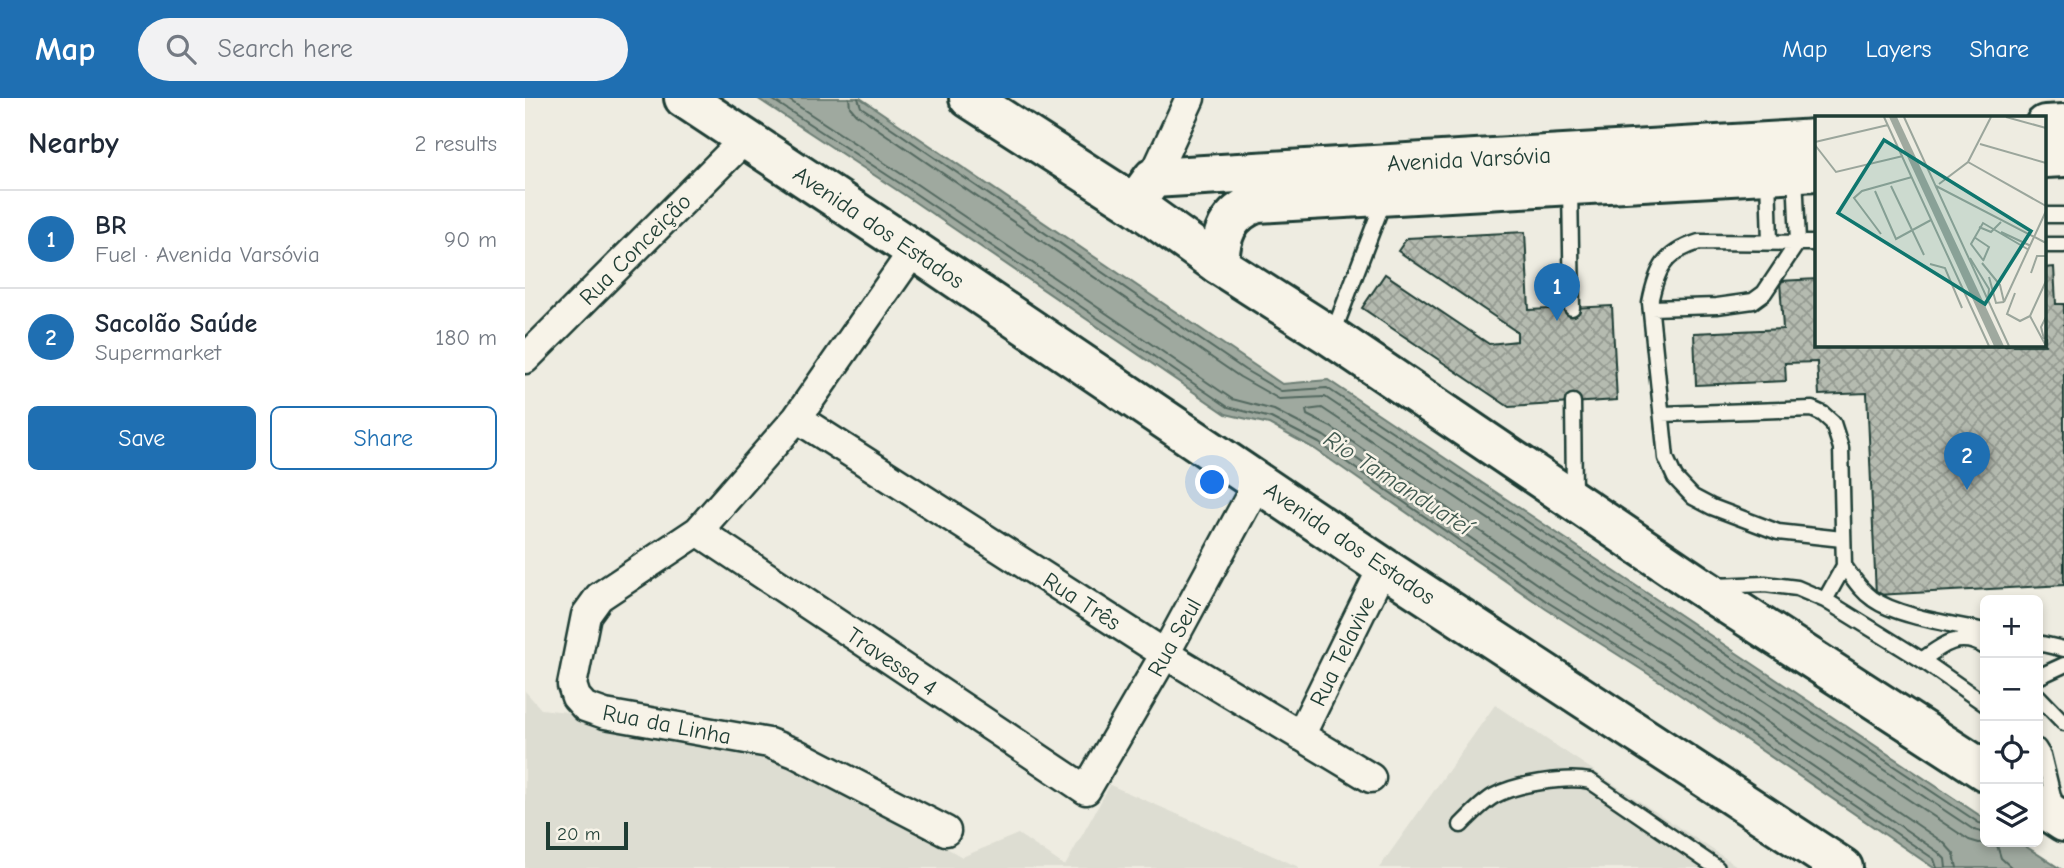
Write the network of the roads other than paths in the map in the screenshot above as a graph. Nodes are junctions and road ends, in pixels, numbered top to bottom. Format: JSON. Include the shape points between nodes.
{"nodes":[{"id":1,"x":684,"y":98,"type":"edge"},
{"id":2,"x":969,"y":98,"type":"edge"},
{"id":3,"x":1190,"y":98,"type":"edge"},
{"id":4,"x":2064,"y":124,"type":"edge"},
{"id":5,"x":2046,"y":125,"type":"edge"},
{"id":6,"x":746,"y":138,"type":"junction"},
{"id":7,"x":1815,"y":138,"type":"edge"},
{"id":8,"x":2064,"y":157,"type":"edge"},
{"id":9,"x":2046,"y":158,"type":"edge"},
{"id":10,"x":1794,"y":173,"type":"edge"},
{"id":11,"x":1570,"y":186,"type":"junction"},
{"id":12,"x":1143,"y":191,"type":"junction"},
{"id":13,"x":1385,"y":196,"type":"junction"},
{"id":14,"x":2046,"y":215,"type":"edge"},
{"id":15,"x":2064,"y":215,"type":"edge"},
{"id":16,"x":1770,"y":242,"type":"junction"},
{"id":17,"x":1798,"y":242,"type":"junction"},
{"id":18,"x":1815,"y":243,"type":"edge"},
{"id":19,"x":2046,"y":245,"type":"edge"},
{"id":20,"x":2064,"y":246,"type":"edge"},
{"id":21,"x":914,"y":250,"type":"junction"},
{"id":22,"x":1219,"y":265,"type":"junction"},
{"id":23,"x":1572,"y":308,"type":"dead end"},
{"id":24,"x":1651,"y":308,"type":"junction"},
{"id":25,"x":1332,"y":337,"type":"junction"},
{"id":26,"x":525,"y":359,"type":"edge"},
{"id":27,"x":1573,"y":402,"type":"dead end"},
{"id":28,"x":1662,"y":414,"type":"junction"},
{"id":29,"x":797,"y":418,"type":"junction"},
{"id":30,"x":1258,"y":482,"type":"junction"},
{"id":31,"x":1574,"y":502,"type":"junction"},
{"id":32,"x":698,"y":531,"type":"junction"},
{"id":33,"x":1842,"y":539,"type":"junction"},
{"id":34,"x":1844,"y":566,"type":"junction"},
{"id":35,"x":1384,"y":567,"type":"junction"},
{"id":36,"x":1702,"y":587,"type":"junction"},
{"id":37,"x":1825,"y":600,"type":"junction"},
{"id":38,"x":1980,"y":630,"type":"edge"},
{"id":39,"x":1980,"y":643,"type":"edge"},
{"id":40,"x":2043,"y":644,"type":"edge"},
{"id":41,"x":2064,"y":649,"type":"edge"},
{"id":42,"x":1165,"y":654,"type":"junction"},
{"id":43,"x":1921,"y":660,"type":"junction"},
{"id":44,"x":2064,"y":665,"type":"edge"},
{"id":45,"x":2043,"y":675,"type":"edge"},
{"id":46,"x":1980,"y":701,"type":"edge"},
{"id":47,"x":2043,"y":701,"type":"edge"},
{"id":48,"x":2064,"y":723,"type":"edge"},
{"id":49,"x":1300,"y":736,"type":"junction"},
{"id":50,"x":2043,"y":755,"type":"edge"},
{"id":51,"x":1980,"y":768,"type":"edge"},
{"id":52,"x":1371,"y":778,"type":"dead end"},
{"id":53,"x":1086,"y":790,"type":"joint"},
{"id":54,"x":2054,"y":816,"type":"edge"},
{"id":55,"x":1461,"y":825,"type":"dead end"},
{"id":56,"x":946,"y":831,"type":"dead end"},
{"id":57,"x":1717,"y":868,"type":"edge"},
{"id":58,"x":1842,"y":868,"type":"edge"}],
"edges":[{"from":1,"to":6,"type":"main road","name":"Avenida dos Estados"},
{"from":2,"to":12,"type":"main road"},
{"from":3,"to":12,"type":"street"},
{"from":4,"to":5,"type":"main road"},
{"from":6,"to":21,"type":"main road","name":"Avenida dos Estados"},
{"from":6,"to":26,"type":"street","name":"Rua Conceição"},
{"from":7,"to":12,"type":"main road","name":"Avenida Varsóvia"},
{"from":8,"to":9,"type":"main road"},
{"from":10,"to":11,"type":"main road","name":"Avenida Varsóvia"},
{"from":10,"to":16,"type":"lane"},
{"from":10,"to":17,"type":"lane"},
{"from":11,"to":13,"type":"main road","name":"Avenida Varsóvia"},
{"from":11,"to":23,"type":"lane"},
{"from":12,"to":22,"type":"main road"},
{"from":13,"to":22,"type":"main road","name":"Avenida Varsóvia","via":[[1248,206],[1230,220],[1224,232]]},
{"from":13,"to":25,"type":"lane"},
{"from":14,"to":15,"type":"lane"},
{"from":16,"to":17,"type":"lane"},
{"from":16,"to":24,"type":"lane","via":[[1699,242],[1681,248],[1667,258],[1655,278]]},
{"from":17,"to":18,"type":"lane"},
{"from":17,"to":24,"type":"lane","via":[[1764,293],[1753,301]]},
{"from":19,"to":20,"type":"lane"},
{"from":21,"to":29,"type":"street","name":"Rua da Linha"},
{"from":21,"to":30,"type":"main road","name":"Avenida dos Estados"},
{"from":22,"to":25,"type":"main road"},
{"from":24,"to":28,"type":"lane"},
{"from":25,"to":31,"type":"main road"},
{"from":27,"to":31,"type":"lane"},
{"from":28,"to":33,"type":"lane","via":[[1666,458],[1675,478],[1693,497],[1779,532]]},
{"from":28,"to":33,"type":"lane","via":[[1812,409],[1823,414],[1833,423],[1841,448]]},
{"from":29,"to":32,"type":"street","name":"Rua da Linha"},
{"from":29,"to":42,"type":"street","name":"Rua Três"},
{"from":30,"to":35,"type":"main road","name":"Avenida dos Estados"},
{"from":30,"to":42,"type":"street","name":"Rua Seul"},
{"from":31,"to":36,"type":"main road"},
{"from":32,"to":53,"type":"street","name":"Travessa 4"},
{"from":32,"to":56,"type":"street","name":"Rua da Linha","via":[[618,583],[592,606],[586,615],[572,685],[576,697],[585,707],[605,714],[769,743]]},
{"from":33,"to":34,"type":"lane"},
{"from":34,"to":37,"type":"lane"},
{"from":34,"to":38,"type":"lane","via":[[1861,589],[1897,611]]},
{"from":35,"to":49,"type":"street","name":"Rua Telavive"},
{"from":35,"to":58,"type":"main road","name":"Avenida dos Estados"},
{"from":36,"to":37,"type":"lane","via":[[1765,583],[1797,588]]},
{"from":36,"to":51,"type":"main road"},
{"from":37,"to":43,"type":"lane"},
{"from":39,"to":43,"type":"lane","via":[[1958,639]]},
{"from":40,"to":41,"type":"lane"},
{"from":42,"to":49,"type":"street","name":"Rua Três"},
{"from":42,"to":53,"type":"street","name":"Rua Seul"},
{"from":43,"to":46,"type":"lane"},
{"from":44,"to":45,"type":"lane"},
{"from":47,"to":48,"type":"lane"},
{"from":49,"to":52,"type":"street","name":"Rua Três"},
{"from":50,"to":54,"type":"lane"},
{"from":55,"to":57,"type":"lane","via":[[1508,790],[1574,778],[1590,781]]}]}
